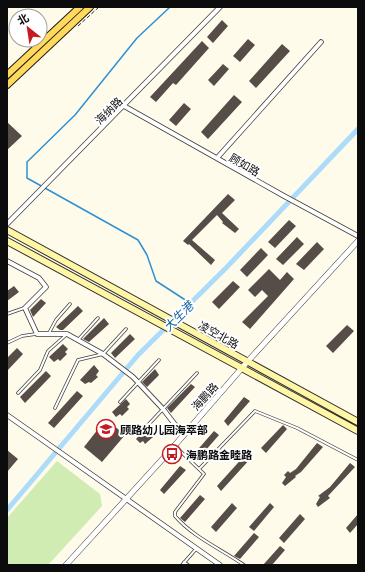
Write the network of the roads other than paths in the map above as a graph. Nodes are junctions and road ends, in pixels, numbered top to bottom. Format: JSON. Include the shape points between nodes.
{"nodes":[{"id":1,"x":80,"y":7,"type":"edge"},
{"id":2,"x":90,"y":7,"type":"edge"},
{"id":3,"x":220,"y":7,"type":"edge"},
{"id":4,"x":321,"y":42,"type":"dead end"},
{"id":5,"x":7,"y":75,"type":"edge"},
{"id":6,"x":7,"y":85,"type":"edge"},
{"id":7,"x":124,"y":106,"type":"junction"},
{"id":8,"x":217,"y":158,"type":"junction"},
{"id":9,"x":7,"y":224,"type":"edge"},
{"id":10,"x":7,"y":230,"type":"edge"},
{"id":11,"x":358,"y":236,"type":"edge"},
{"id":12,"x":7,"y":241,"type":"edge"},
{"id":13,"x":358,"y":241,"type":"edge"},
{"id":14,"x":7,"y":261,"type":"edge"},
{"id":15,"x":70,"y":304,"type":"dead end"},
{"id":16,"x":25,"y":308,"type":"junction"},
{"id":17,"x":7,"y":314,"type":"edge"},
{"id":18,"x":98,"y":318,"type":"dead end"},
{"id":19,"x":126,"y":329,"type":"dead end"},
{"id":20,"x":37,"y":334,"type":"junction"},
{"id":21,"x":49,"y":334,"type":"junction"},
{"id":22,"x":67,"y":334,"type":"junction"},
{"id":23,"x":78,"y":340,"type":"junction"},
{"id":24,"x":7,"y":343,"type":"edge"},
{"id":25,"x":103,"y":354,"type":"junction"},
{"id":26,"x":159,"y":360,"type":"dead end"},
{"id":27,"x":248,"y":361,"type":"junction"},
{"id":28,"x":242,"y":368,"type":"junction"},
{"id":29,"x":197,"y":373,"type":"dead end"},
{"id":30,"x":138,"y":383,"type":"junction"},
{"id":31,"x":18,"y":393,"type":"dead end"},
{"id":32,"x":120,"y":402,"type":"dead end"},
{"id":33,"x":55,"y":408,"type":"dead end"},
{"id":34,"x":163,"y":409,"type":"junction"},
{"id":35,"x":7,"y":415,"type":"edge"},
{"id":36,"x":358,"y":422,"type":"edge"},
{"id":37,"x":147,"y":426,"type":"dead end"},
{"id":38,"x":358,"y":431,"type":"edge"},
{"id":39,"x":183,"y":435,"type":"junction"},
{"id":40,"x":175,"y":445,"type":"junction"},
{"id":41,"x":358,"y":460,"type":"edge"},
{"id":42,"x":199,"y":469,"type":"junction"},
{"id":43,"x":126,"y":499,"type":"junction"},
{"id":44,"x":196,"y":549,"type":"junction"},
{"id":45,"x":184,"y":562,"type":"junction"},
{"id":46,"x":66,"y":565,"type":"edge"},
{"id":47,"x":182,"y":565,"type":"edge"},
{"id":48,"x":188,"y":565,"type":"edge"},
{"id":49,"x":220,"y":565,"type":"edge"},
{"id":50,"x":244,"y":565,"type":"edge"}],
"edges":[{"from":1,"to":5,"type":"main road"},
{"from":2,"to":6,"type":"main road"},
{"from":3,"to":7,"type":"street","name":"海纳路"},
{"from":4,"to":8,"type":"street"},
{"from":7,"to":8,"type":"street","name":"顾如路"},
{"from":7,"to":9,"type":"street","name":"海纳路"},
{"from":8,"to":11,"type":"street","name":"顾如路"},
{"from":10,"to":27,"type":"main road","name":"凌空北路"},
{"from":12,"to":28,"type":"main road","name":"凌空北路"},
{"from":13,"to":27,"type":"street","name":"海鹏路"},
{"from":14,"to":16,"type":"street","via":[[39,278],[46,287]]},
{"from":15,"to":21,"type":"lane","via":[[56,320]]},
{"from":16,"to":17,"type":"lane"},
{"from":16,"to":20,"type":"street"},
{"from":18,"to":23,"type":"lane"},
{"from":19,"to":25,"type":"lane"},
{"from":20,"to":21,"type":"street"},
{"from":20,"to":24,"type":"lane","via":[[22,336]]},
{"from":21,"to":22,"type":"street"},
{"from":22,"to":23,"type":"street"},
{"from":22,"to":31,"type":"lane","via":[[48,351],[40,370]]},
{"from":23,"to":25,"type":"street"},
{"from":25,"to":30,"type":"street"},
{"from":25,"to":33,"type":"lane","via":[[78,360]]},
{"from":26,"to":30,"type":"lane"},
{"from":27,"to":28,"type":"street","name":"海鹏路"},
{"from":27,"to":36,"type":"main road","name":"凌空北路"},
{"from":28,"to":38,"type":"main road","name":"凌空北路"},
{"from":28,"to":39,"type":"street","name":"海鹏路"},
{"from":29,"to":34,"type":"lane"},
{"from":30,"to":32,"type":"lane"},
{"from":30,"to":34,"type":"street"},
{"from":34,"to":37,"type":"lane"},
{"from":34,"to":39,"type":"street"},
{"from":35,"to":43,"type":"street"},
{"from":39,"to":40,"type":"street","name":"海鹏路"},
{"from":40,"to":42,"type":"lane"},
{"from":40,"to":43,"type":"street","name":"海鹏路"},
{"from":41,"to":42,"type":"lane","via":[[297,428],[255,411]]},
{"from":42,"to":50,"type":"lane","via":[[204,474],[175,512],[175,516],[186,529]]},
{"from":43,"to":44,"type":"street"},
{"from":43,"to":46,"type":"street","name":"海鹏路"},
{"from":44,"to":45,"type":"lane"},
{"from":44,"to":49,"type":"street"},
{"from":45,"to":47,"type":"lane"},
{"from":45,"to":48,"type":"lane"}]}
